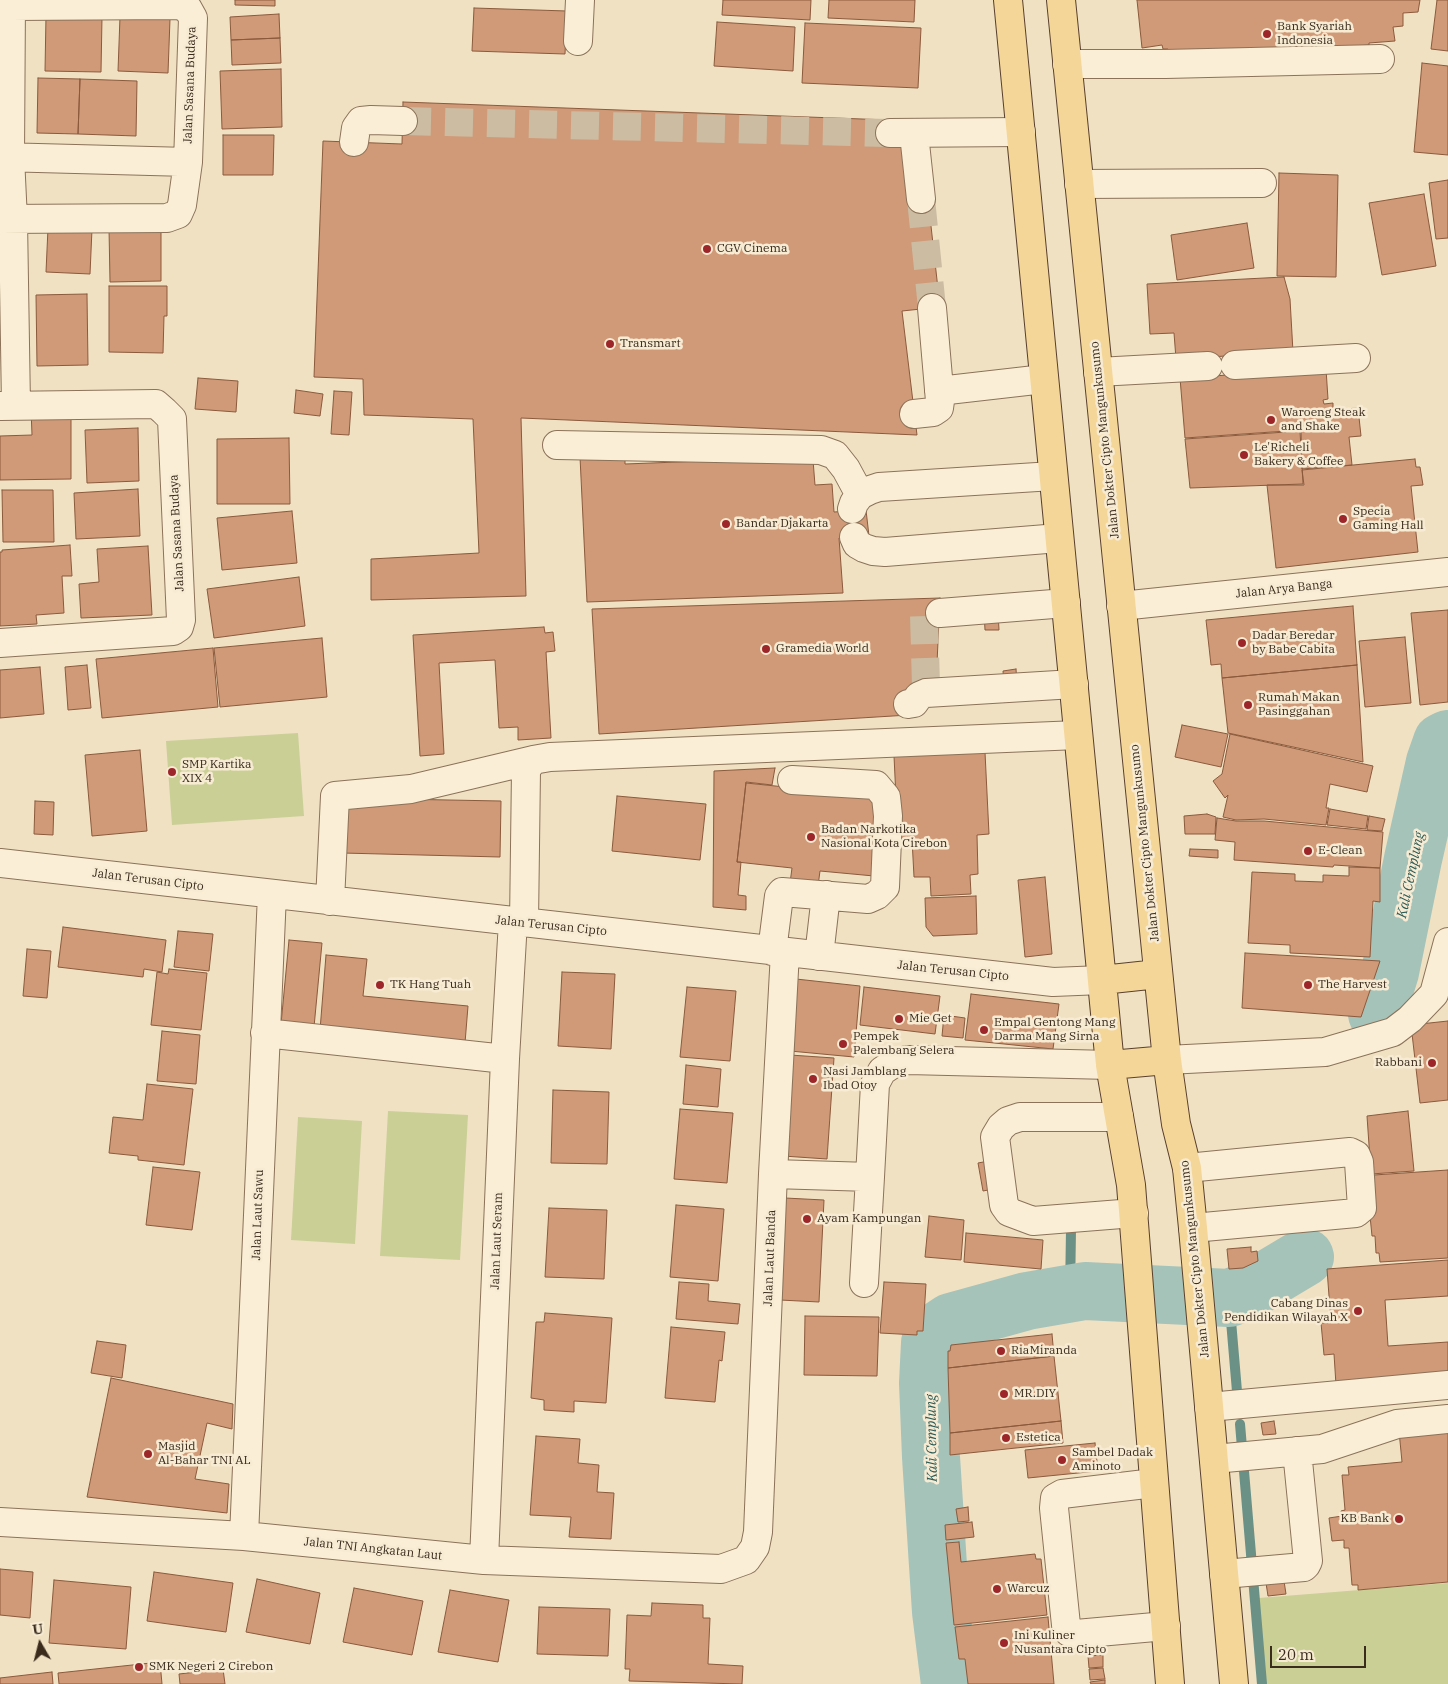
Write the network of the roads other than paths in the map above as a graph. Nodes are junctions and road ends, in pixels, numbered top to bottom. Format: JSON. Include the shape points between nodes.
{"nodes":[{"id":1,"x":580,"y":0,"type":"edge"},
{"id":2,"x":1008,"y":0,"type":"edge"},
{"id":3,"x":1061,"y":0,"type":"edge"},
{"id":4,"x":10,"y":3,"type":"edge"},
{"id":5,"x":578,"y":41,"type":"dead end"},
{"id":6,"x":1380,"y":59,"type":"dead end"},
{"id":7,"x":1067,"y":64,"type":"junction"},
{"id":8,"x":403,"y":121,"type":"tunnel mouth"},
{"id":9,"x":1020,"y":132,"type":"junction"},
{"id":10,"x":354,"y":142,"type":"dead end"},
{"id":11,"x":5,"y":157,"type":"edge"},
{"id":12,"x":188,"y":162,"type":"junction"},
{"id":13,"x":1262,"y":183,"type":"dead end"},
{"id":14,"x":1080,"y":184,"type":"junction"},
{"id":15,"x":921,"y":199,"type":"tunnel mouth"},
{"id":16,"x":7,"y":219,"type":"edge"},
{"id":17,"x":932,"y":308,"type":"tunnel mouth"},
{"id":18,"x":1356,"y":358,"type":"dead end"},
{"id":19,"x":1235,"y":365,"type":"dead end"},
{"id":20,"x":1208,"y":366,"type":"dead end"},
{"id":21,"x":1098,"y":372,"type":"junction"},
{"id":22,"x":1044,"y":379,"type":"junction"},
{"id":23,"x":939,"y":390,"type":"junction"},
{"id":24,"x":8,"y":406,"type":"edge"},
{"id":25,"x":914,"y":414,"type":"dead end"},
{"id":26,"x":557,"y":445,"type":"dead end"},
{"id":27,"x":1053,"y":476,"type":"junction"},
{"id":28,"x":855,"y":514,"type":"junction"},
{"id":29,"x":1059,"y":538,"type":"junction"},
{"id":30,"x":1448,"y":572,"type":"edge"},
{"id":31,"x":1066,"y":602,"type":"junction"},
{"id":32,"x":1121,"y":606,"type":"junction"},
{"id":33,"x":940,"y":613,"type":"tunnel mouth"},
{"id":34,"x":0,"y":643,"type":"edge"},
{"id":35,"x":1074,"y":684,"type":"junction"},
{"id":36,"x":920,"y":695,"type":"dead end"},
{"id":37,"x":1078,"y":735,"type":"junction"},
{"id":38,"x":533,"y":760,"type":"junction"},
{"id":39,"x":792,"y":780,"type":"dead end"},
{"id":40,"x":0,"y":863,"type":"edge"},
{"id":41,"x":272,"y":894,"type":"junction"},
{"id":42,"x":826,"y":895,"type":"junction"},
{"id":43,"x":330,"y":901,"type":"junction"},
{"id":44,"x":518,"y":922,"type":"junction"},
{"id":45,"x":1448,"y":942,"type":"edge"},
{"id":46,"x":779,"y":951,"type":"junction"},
{"id":47,"x":819,"y":956,"type":"junction"},
{"id":48,"x":1158,"y":974,"type":"junction"},
{"id":49,"x":1102,"y":980,"type":"junction"},
{"id":50,"x":265,"y":1032,"type":"junction"},
{"id":51,"x":505,"y":1059,"type":"junction"},
{"id":52,"x":1167,"y":1060,"type":"junction"},
{"id":53,"x":1110,"y":1065,"type":"junction"},
{"id":54,"x":1119,"y":1116,"type":"junction"},
{"id":55,"x":1187,"y":1168,"type":"junction"},
{"id":56,"x":773,"y":1174,"type":"junction"},
{"id":57,"x":870,"y":1177,"type":"junction"},
{"id":58,"x":1134,"y":1213,"type":"junction"},
{"id":59,"x":1193,"y":1228,"type":"junction"},
{"id":60,"x":864,"y":1283,"type":"dead end"},
{"id":61,"x":1448,"y":1384,"type":"edge"},
{"id":62,"x":1448,"y":1401,"type":"edge"},
{"id":63,"x":1226,"y":1410,"type":"junction"},
{"id":64,"x":1448,"y":1419,"type":"edge"},
{"id":65,"x":1297,"y":1451,"type":"junction"},
{"id":66,"x":1233,"y":1457,"type":"junction"},
{"id":67,"x":1154,"y":1483,"type":"junction"},
{"id":68,"x":0,"y":1522,"type":"edge"},
{"id":69,"x":244,"y":1536,"type":"junction"},
{"id":70,"x":484,"y":1560,"type":"junction"},
{"id":71,"x":746,"y":1560,"type":"joint"},
{"id":72,"x":1243,"y":1573,"type":"junction"},
{"id":73,"x":1166,"y":1626,"type":"junction"},
{"id":74,"x":1170,"y":1684,"type":"edge"},
{"id":75,"x":1234,"y":1684,"type":"edge"}],
"edges":[{"from":1,"to":5,"type":"street"},
{"from":2,"to":9,"type":"main road"},
{"from":3,"to":7,"type":"main road","name":"Jalan Dokter Cipto Mangunkusumo"},
{"from":4,"to":11,"type":"street","name":"Jalan Sasana Budaya"},
{"from":4,"to":12,"type":"street","name":"Jalan Sasana Budaya","via":[[179,5],[188,8],[192,18]]},
{"from":6,"to":7,"type":"street"},
{"from":7,"to":14,"type":"main road","name":"Jalan Dokter Cipto Mangunkusumo"},
{"from":8,"to":10,"type":"street","via":[[361,121],[356,128]]},
{"from":9,"to":15,"type":"street","via":[[902,133]]},
{"from":9,"to":22,"type":"main road"},
{"from":11,"to":12,"type":"street","name":"Jalan Sasana Budaya"},
{"from":11,"to":16,"type":"street","name":"Jalan Sasana Budaya"},
{"from":12,"to":16,"type":"street","name":"Jalan Sasana Budaya","via":[[182,205],[178,214],[167,218]]},
{"from":13,"to":14,"type":"street"},
{"from":14,"to":21,"type":"main road","name":"Jalan Dokter Cipto Mangunkusumo"},
{"from":16,"to":24,"type":"street","name":"Jalan Sasana Budaya"},
{"from":17,"to":23,"type":"street"},
{"from":18,"to":19,"type":"street"},
{"from":20,"to":21,"type":"street"},
{"from":21,"to":32,"type":"main road","name":"Jalan Dokter Cipto Mangunkusumo"},
{"from":22,"to":23,"type":"street"},
{"from":22,"to":27,"type":"main road"},
{"from":23,"to":25,"type":"street","via":[[939,408],[934,412]]},
{"from":24,"to":34,"type":"street","name":"Jalan Sasana Budaya","via":[[156,404],[172,419],[182,620],[173,631]]},
{"from":26,"to":28,"type":"street","via":[[821,450],[835,455],[846,469]]},
{"from":27,"to":28,"type":"street","via":[[879,487],[870,490]]},
{"from":27,"to":29,"type":"main road"},
{"from":28,"to":29,"type":"street","via":[[857,544],[885,552]]},
{"from":29,"to":31,"type":"main road"},
{"from":30,"to":32,"type":"street","name":"Jalan Arya Banga"},
{"from":31,"to":33,"type":"street"},
{"from":31,"to":35,"type":"main road"},
{"from":32,"to":48,"type":"main road","name":"Jalan Dokter Cipto Mangunkusumo"},
{"from":35,"to":36,"type":"street"},
{"from":35,"to":37,"type":"main road"},
{"from":37,"to":38,"type":"street"},
{"from":37,"to":49,"type":"main road"},
{"from":38,"to":43,"type":"street","via":[[411,789],[335,796]]},
{"from":38,"to":44,"type":"street","name":"Jalan Laut Seram","via":[[526,770]]},
{"from":39,"to":42,"type":"street","via":[[876,785],[886,797],[885,887],[868,899]]},
{"from":40,"to":41,"type":"street","name":"Jalan Terusan Cipto"},
{"from":41,"to":43,"type":"street","name":"Jalan Terusan Cipto"},
{"from":41,"to":50,"type":"street","name":"Jalan Laut Sawu"},
{"from":42,"to":46,"type":"street","name":"Jalan Laut Banda","via":[[782,892],[779,896]]},
{"from":42,"to":47,"type":"street"},
{"from":43,"to":44,"type":"street","name":"Jalan Terusan Cipto"},
{"from":44,"to":46,"type":"street","name":"Jalan Terusan Cipto"},
{"from":44,"to":51,"type":"street","name":"Jalan Laut Seram","via":[[510,950]]},
{"from":45,"to":52,"type":"street","via":[[1434,994],[1393,1032],[1325,1052]]},
{"from":46,"to":47,"type":"street","name":"Jalan Terusan Cipto"},
{"from":46,"to":56,"type":"street","name":"Jalan Laut Banda","via":[[785,978]]},
{"from":47,"to":49,"type":"street","name":"Jalan Terusan Cipto","via":[[1053,982]]},
{"from":48,"to":49,"type":"main road"},
{"from":48,"to":52,"type":"main road","name":"Jalan Dokter Cipto Mangunkusumo"},
{"from":49,"to":53,"type":"main road"},
{"from":50,"to":51,"type":"street"},
{"from":50,"to":69,"type":"street","name":"Jalan Laut Sawu"},
{"from":51,"to":70,"type":"street","name":"Jalan Laut Seram"},
{"from":52,"to":53,"type":"main road"},
{"from":52,"to":55,"type":"main road","name":"Jalan Dokter Cipto Mangunkusumo","via":[[1176,1124]]},
{"from":53,"to":54,"type":"main road"},
{"from":53,"to":57,"type":"street","via":[[908,1060],[894,1063],[882,1071],[875,1084]]},
{"from":54,"to":58,"type":"main road"},
{"from":54,"to":58,"type":"street","via":[[1020,1117],[1000,1127],[995,1137],[1004,1205],[1009,1212],[1033,1221]]},
{"from":55,"to":59,"type":"main road","name":"Jalan Dokter Cipto Mangunkusumo"},
{"from":55,"to":59,"type":"street","via":[[1350,1152],[1359,1162],[1362,1208],[1356,1213]]},
{"from":56,"to":57,"type":"street"},
{"from":56,"to":71,"type":"street","name":"Jalan Laut Banda","via":[[758,1532],[755,1547]]},
{"from":57,"to":60,"type":"street"},
{"from":58,"to":67,"type":"main road"},
{"from":59,"to":63,"type":"main road","name":"Jalan Dokter Cipto Mangunkusumo","via":[[1201,1319]]},
{"from":61,"to":63,"type":"street"},
{"from":62,"to":63,"type":"street"},
{"from":63,"to":66,"type":"main road","name":"Jalan Dokter Cipto Mangunkusumo"},
{"from":64,"to":65,"type":"street","via":[[1397,1424],[1322,1449]]},
{"from":65,"to":66,"type":"street"},
{"from":65,"to":72,"type":"street","via":[[1308,1561],[1304,1567]]},
{"from":66,"to":72,"type":"main road","name":"Jalan Dokter Cipto Mangunkusumo"},
{"from":67,"to":73,"type":"main road"},
{"from":67,"to":73,"type":"street","via":[[1062,1494],[1055,1498],[1054,1508],[1069,1632]]},
{"from":68,"to":69,"type":"street","name":"Jalan TNI Angkatan Laut"},
{"from":69,"to":70,"type":"street","name":"Jalan TNI Angkatan Laut"},
{"from":70,"to":71,"type":"street","name":"Jalan TNI Angkatan Laut","via":[[721,1569]]},
{"from":72,"to":75,"type":"main road","name":"Jalan Dokter Cipto Mangunkusumo"},
{"from":73,"to":74,"type":"main road"}]}
